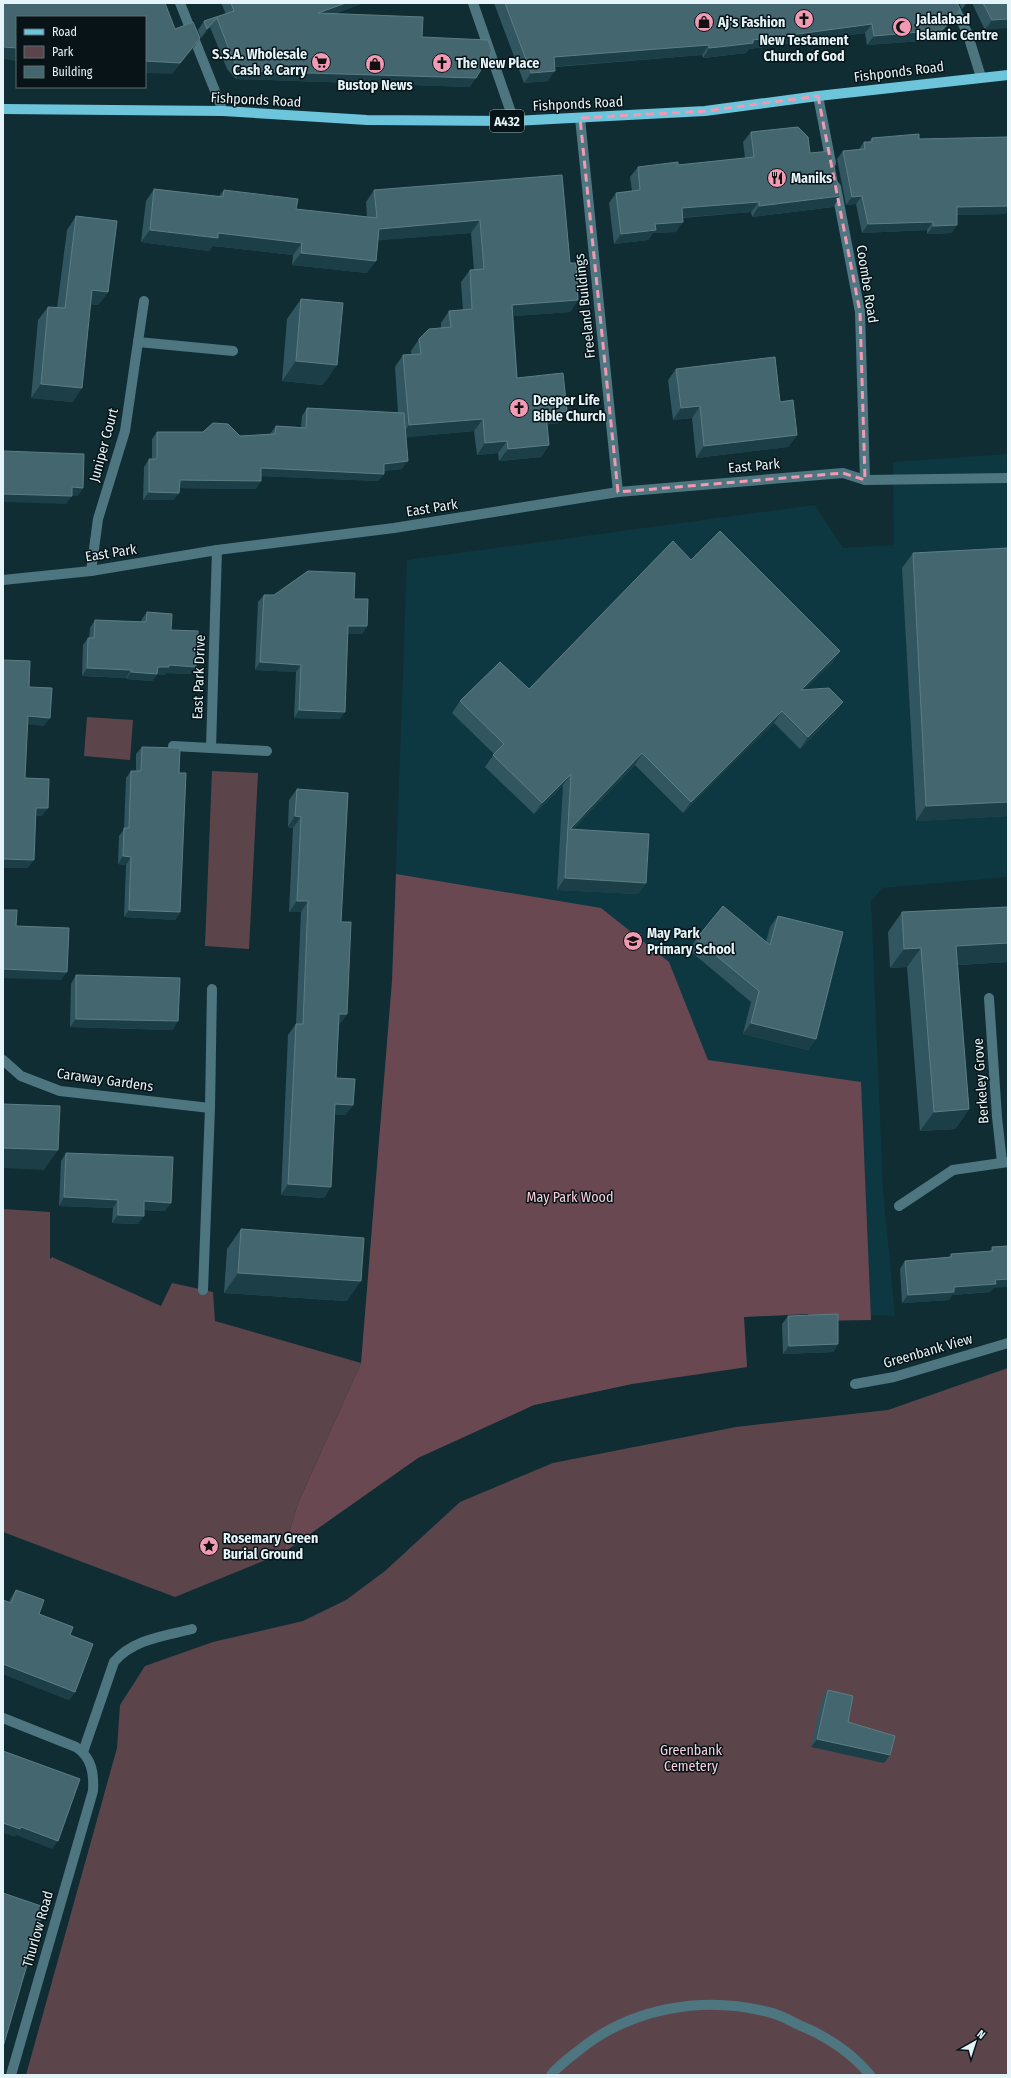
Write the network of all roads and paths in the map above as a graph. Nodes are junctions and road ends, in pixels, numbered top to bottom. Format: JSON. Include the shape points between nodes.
{"nodes":[{"id":1,"x":180,"y":3,"type":"edge"},
{"id":2,"x":473,"y":3,"type":"edge"},
{"id":3,"x":952,"y":3,"type":"edge"},
{"id":4,"x":1008,"y":75,"type":"edge"},
{"id":5,"x":980,"y":77,"type":"junction"},
{"id":6,"x":818,"y":96,"type":"junction"},
{"id":7,"x":3,"y":109,"type":"edge"},
{"id":8,"x":223,"y":112,"type":"junction"},
{"id":9,"x":580,"y":118,"type":"junction"},
{"id":10,"x":514,"y":121,"type":"junction"},
{"id":11,"x":144,"y":301,"type":"dead end"},
{"id":12,"x":138,"y":342,"type":"junction"},
{"id":13,"x":233,"y":351,"type":"dead end"},
{"id":14,"x":1008,"y":478,"type":"edge"},
{"id":15,"x":865,"y":480,"type":"junction"},
{"id":16,"x":618,"y":492,"type":"junction"},
{"id":17,"x":217,"y":550,"type":"junction"},
{"id":18,"x":91,"y":571,"type":"junction"},
{"id":19,"x":3,"y":580,"type":"edge"},
{"id":20,"x":173,"y":746,"type":"edge"},
{"id":21,"x":211,"y":748,"type":"junction"},
{"id":22,"x":266,"y":751,"type":"dead end"},
{"id":23,"x":212,"y":989,"type":"dead end"},
{"id":24,"x":989,"y":998,"type":"dead end"},
{"id":25,"x":3,"y":1060,"type":"edge"},
{"id":26,"x":210,"y":1108,"type":"junction"},
{"id":27,"x":1005,"y":1162,"type":"edge"},
{"id":28,"x":899,"y":1206,"type":"dead end"},
{"id":29,"x":203,"y":1290,"type":"dead end"},
{"id":30,"x":1008,"y":1343,"type":"edge"},
{"id":31,"x":855,"y":1384,"type":"dead end"},
{"id":32,"x":192,"y":1629,"type":"dead end"},
{"id":33,"x":3,"y":1718,"type":"edge"},
{"id":34,"x":83,"y":1752,"type":"junction"},
{"id":35,"x":11,"y":2075,"type":"edge"},
{"id":36,"x":551,"y":2075,"type":"edge"},
{"id":37,"x":870,"y":2075,"type":"edge"}],
"edges":[{"from":1,"to":8,"type":"street"},
{"from":2,"to":10,"type":"street"},
{"from":3,"to":5,"type":"street","via":[[967,32]]},
{"from":4,"to":5,"type":"main road","name":"Fishponds Road","number":"A432"},
{"from":5,"to":6,"type":"main road","name":"Fishponds Road","number":"A432"},
{"from":6,"to":9,"type":"main road","name":"Fishponds Road","number":"A432","via":[[705,112]]},
{"from":6,"to":15,"type":"street","name":"Coombe Road","via":[[860,312]]},
{"from":7,"to":8,"type":"main road","name":"Fishponds Road","number":"A432"},
{"from":8,"to":10,"type":"main road","name":"Fishponds Road","number":"A432","via":[[367,120]]},
{"from":9,"to":10,"type":"main road","name":"Fishponds Road","number":"A432"},
{"from":9,"to":16,"type":"street","name":"Freeland Buildings"},
{"from":11,"to":12,"type":"street","name":"Juniper Court"},
{"from":12,"to":13,"type":"street"},
{"from":12,"to":18,"type":"street","name":"Juniper Court","via":[[125,431],[98,519]]},
{"from":14,"to":15,"type":"street","name":"East Park"},
{"from":15,"to":16,"type":"street","name":"East Park","via":[[843,473]]},
{"from":16,"to":17,"type":"street","name":"East Park","via":[[394,528]]},
{"from":17,"to":18,"type":"street","name":"East Park"},
{"from":17,"to":21,"type":"street","name":"East Park Drive"},
{"from":18,"to":19,"type":"street","name":"East Park"},
{"from":20,"to":21,"type":"street"},
{"from":21,"to":22,"type":"street"},
{"from":23,"to":26,"type":"street"},
{"from":24,"to":27,"type":"street","name":"Berkeley Grove","via":[[997,1117]]},
{"from":25,"to":26,"type":"street","name":"Caraway Gardens","via":[[22,1076],[60,1091]]},
{"from":26,"to":29,"type":"street"},
{"from":27,"to":28,"type":"street","name":"Berkeley Grove","via":[[953,1170]]},
{"from":30,"to":31,"type":"street","name":"Greenbank View","via":[[894,1377]]},
{"from":32,"to":34,"type":"street","via":[[134,1645],[118,1657],[114,1662]]},
{"from":33,"to":34,"type":"street","via":[[59,1739]]},
{"from":34,"to":35,"type":"street","name":"Thurlow Road","via":[[90,1761],[93,1792]]},
{"from":36,"to":37,"type":"street","via":[[593,2039],[620,2024],[662,2009],[705,2004],[743,2006],[770,2012],[823,2035],[862,2065]]}]}
